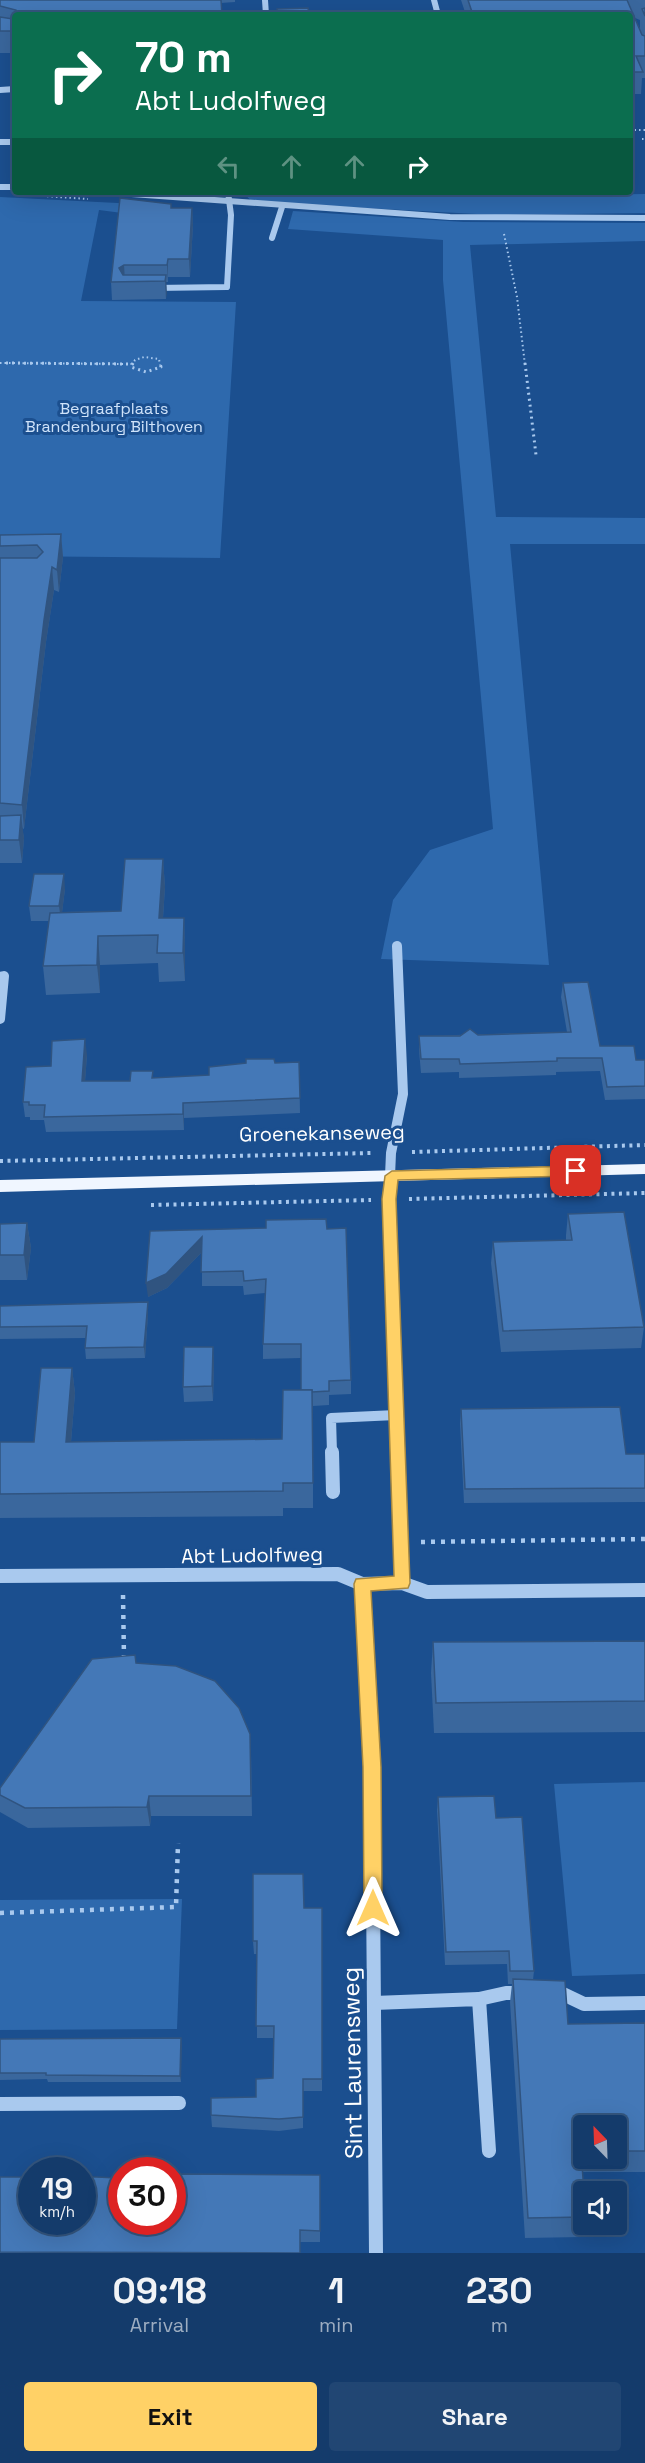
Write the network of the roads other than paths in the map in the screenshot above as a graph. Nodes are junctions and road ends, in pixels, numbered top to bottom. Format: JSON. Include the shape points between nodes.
{"nodes":[{"id":1,"x":190,"y":195,"type":"edge"},
{"id":2,"x":228,"y":195,"type":"edge"},
{"id":3,"x":228,"y":202,"type":"junction"},
{"id":4,"x":282,"y":207,"type":"junction"},
{"id":5,"x":645,"y":218,"type":"edge"},
{"id":6,"x":272,"y":237,"type":"dead end"},
{"id":7,"x":147,"y":288,"type":"edge"},
{"id":8,"x":397,"y":946,"type":"dead end"},
{"id":9,"x":0,"y":977,"type":"edge"},
{"id":10,"x":0,"y":1020,"type":"edge"},
{"id":11,"x":645,"y":1169,"type":"edge"},
{"id":12,"x":392,"y":1176,"type":"junction"},
{"id":13,"x":0,"y":1186,"type":"edge"},
{"id":14,"x":396,"y":1415,"type":"junction"},
{"id":15,"x":333,"y":1492,"type":"dead end"},
{"id":16,"x":0,"y":1576,"type":"edge"},
{"id":17,"x":402,"y":1583,"type":"junction"},
{"id":18,"x":362,"y":1584,"type":"junction"},
{"id":19,"x":645,"y":1590,"type":"edge"},
{"id":20,"x":479,"y":1999,"type":"junction"},
{"id":21,"x":645,"y":2002,"type":"edge"},
{"id":22,"x":374,"y":2003,"type":"junction"},
{"id":23,"x":179,"y":2103,"type":"dead end"},
{"id":24,"x":0,"y":2104,"type":"edge"},
{"id":25,"x":489,"y":2151,"type":"dead end"},
{"id":26,"x":376,"y":2253,"type":"edge"}],
"edges":[{"from":1,"to":3,"type":"street"},
{"from":2,"to":3,"type":"street"},
{"from":3,"to":4,"type":"street"},
{"from":3,"to":7,"type":"street","via":[[231,215],[227,287]]},
{"from":4,"to":5,"type":"street","via":[[501,218]]},
{"from":4,"to":6,"type":"street"},
{"from":8,"to":12,"type":"street","via":[[403,1094],[391,1153]]},
{"from":9,"to":10,"type":"street","via":[[4,976]]},
{"from":11,"to":12,"type":"main road"},
{"from":12,"to":13,"type":"main road"},
{"from":12,"to":14,"type":"street","via":[[389,1199]]},
{"from":14,"to":15,"type":"street","via":[[331,1418]]},
{"from":14,"to":17,"type":"street"},
{"from":16,"to":18,"type":"street","name":"Abt Ludolfweg","via":[[338,1574]]},
{"from":17,"to":18,"type":"street","name":"Abt Ludolfweg"},
{"from":17,"to":19,"type":"street","name":"Abt Ludolfweg","via":[[427,1592]]},
{"from":18,"to":22,"type":"street","name":"Sint Laurensweg","via":[[372,1767]]},
{"from":20,"to":21,"type":"street","via":[[506,1993],[561,1993],[584,2004]]},
{"from":20,"to":22,"type":"street"},
{"from":20,"to":25,"type":"street"},
{"from":22,"to":26,"type":"street","name":"Sint Laurensweg"},
{"from":23,"to":24,"type":"street"}]}
